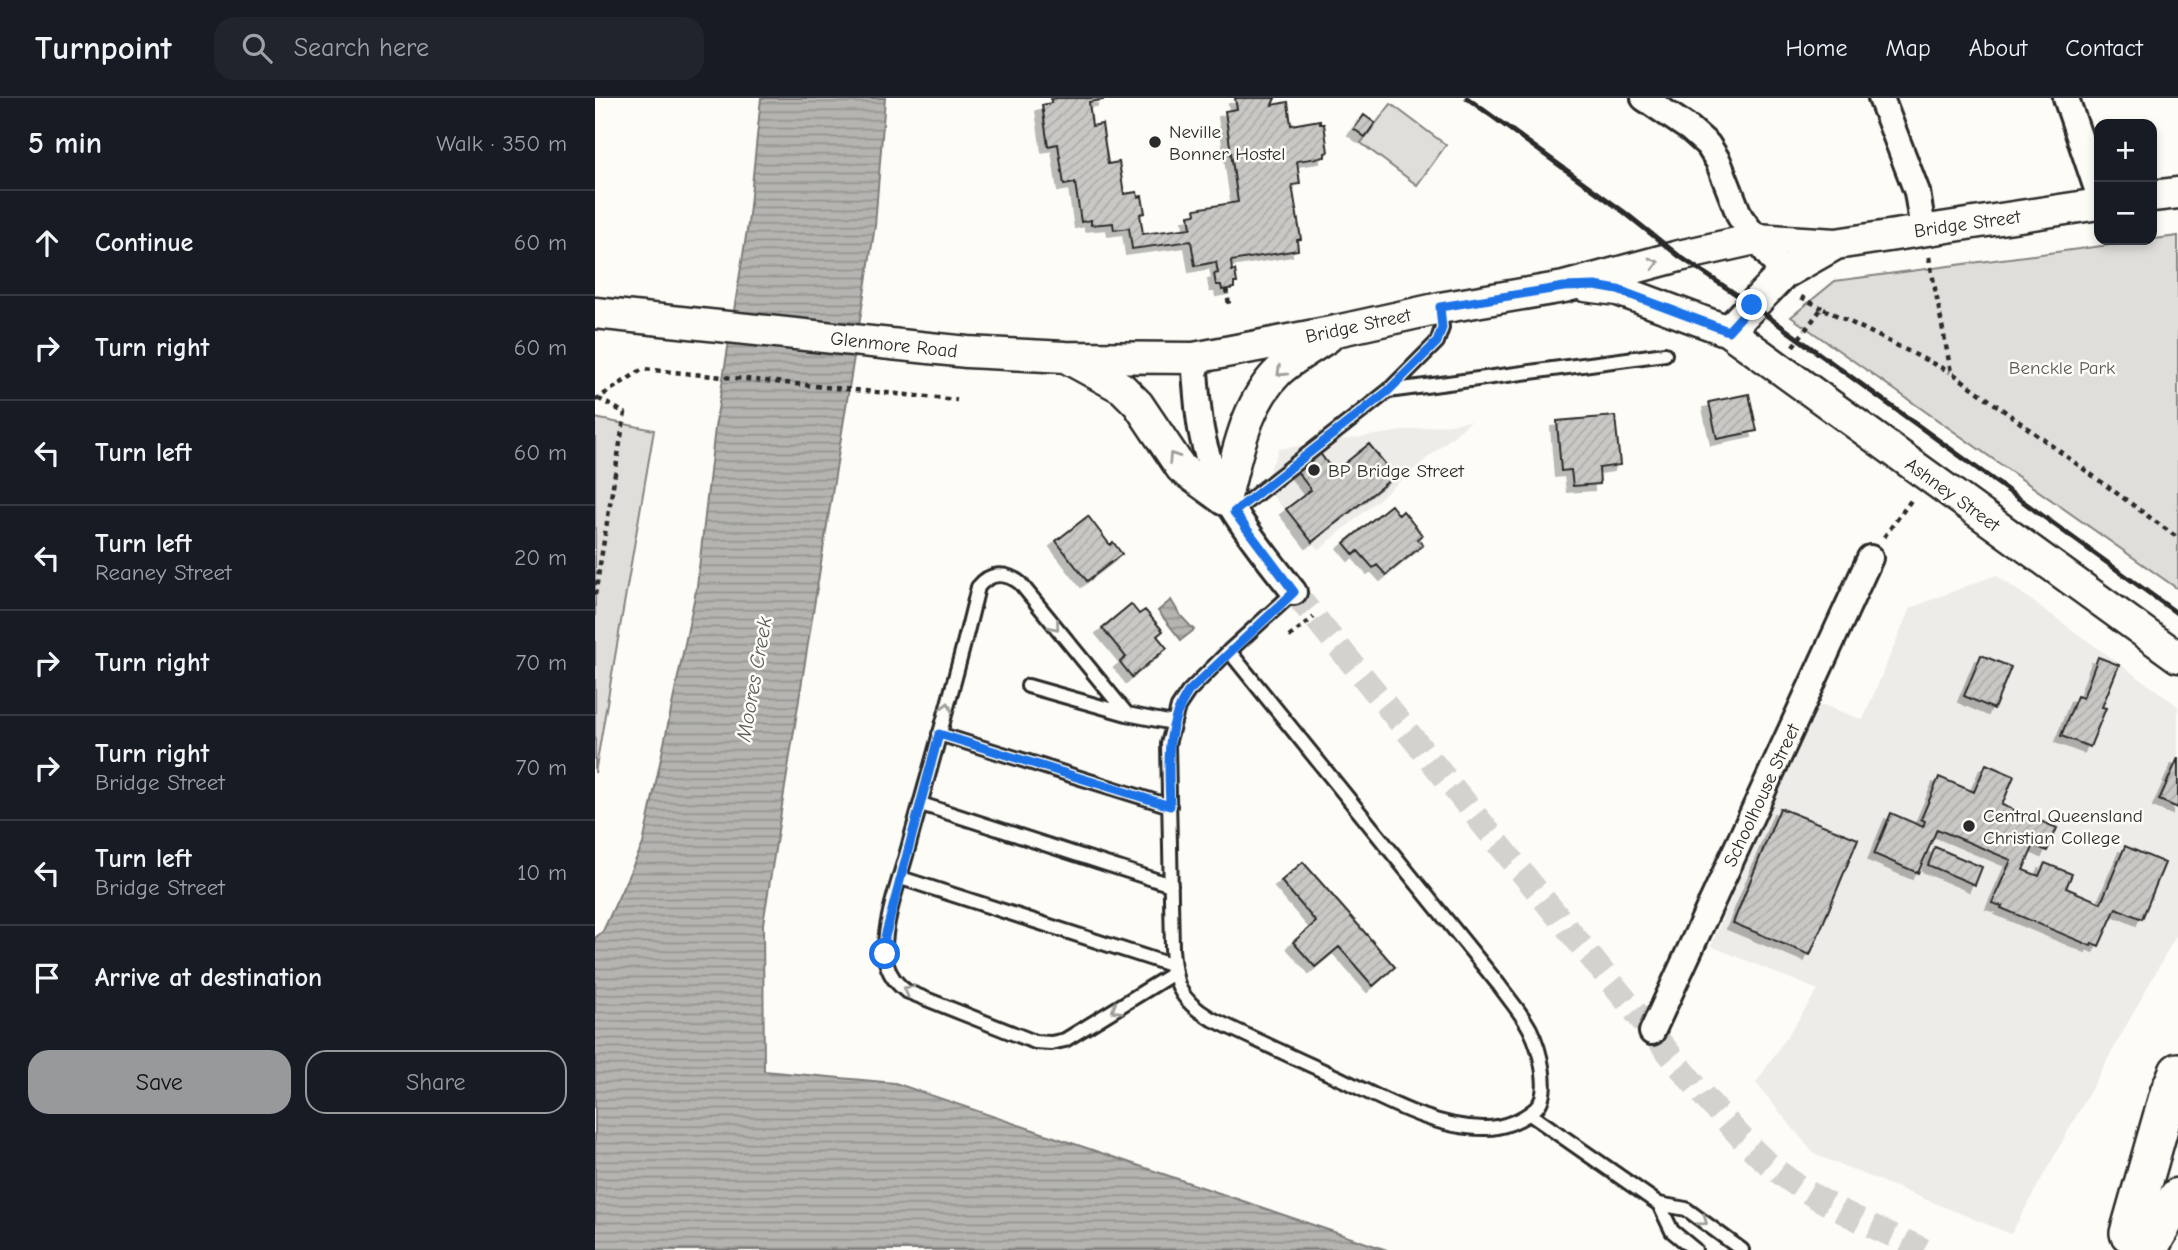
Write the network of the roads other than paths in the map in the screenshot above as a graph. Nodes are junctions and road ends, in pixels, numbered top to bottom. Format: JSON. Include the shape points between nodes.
{"nodes":[{"id":1,"x":1644,"y":98,"type":"edge"},
{"id":2,"x":1881,"y":98,"type":"edge"},
{"id":3,"x":2066,"y":98,"type":"edge"},
{"id":4,"x":2095,"y":182,"type":"edge"},
{"id":5,"x":2178,"y":193,"type":"edge"},
{"id":6,"x":2157,"y":195,"type":"edge"},
{"id":7,"x":2094,"y":205,"type":"edge"},
{"id":8,"x":1923,"y":229,"type":"junction"},
{"id":9,"x":1755,"y":239,"type":"junction"},
{"id":10,"x":1836,"y":244,"type":"junction"},
{"id":11,"x":1783,"y":274,"type":"junction"},
{"id":12,"x":1564,"y":287,"type":"junction"},
{"id":13,"x":1440,"y":307,"type":"junction"},
{"id":14,"x":595,"y":313,"type":"edge"},
{"id":15,"x":1336,"y":331,"type":"junction"},
{"id":16,"x":1728,"y":331,"type":"junction"},
{"id":17,"x":1665,"y":354,"type":"dead end"},
{"id":18,"x":1066,"y":358,"type":"junction"},
{"id":19,"x":1194,"y":358,"type":"junction"},
{"id":20,"x":1388,"y":391,"type":"junction"},
{"id":21,"x":1229,"y":506,"type":"junction"},
{"id":22,"x":1870,"y":558,"type":"road end"},
{"id":23,"x":1294,"y":592,"type":"joint"},
{"id":24,"x":1229,"y":651,"type":"junction"},
{"id":25,"x":2178,"y":657,"type":"edge"},
{"id":26,"x":1028,"y":686,"type":"dead end"},
{"id":27,"x":1127,"y":714,"type":"junction"},
{"id":28,"x":1173,"y":723,"type":"junction"},
{"id":29,"x":939,"y":734,"type":"junction"},
{"id":30,"x":921,"y":804,"type":"junction"},
{"id":31,"x":1170,"y":806,"type":"junction"},
{"id":32,"x":901,"y":878,"type":"junction"},
{"id":33,"x":1171,"y":885,"type":"junction"},
{"id":34,"x":1174,"y":970,"type":"junction"},
{"id":35,"x":1652,"y":1032,"type":"dead end"},
{"id":36,"x":2178,"y":1072,"type":"edge"},
{"id":37,"x":1530,"y":1114,"type":"junction"},
{"id":38,"x":2178,"y":1144,"type":"edge"},
{"id":39,"x":2178,"y":1197,"type":"edge"},
{"id":40,"x":1659,"y":1204,"type":"junction"},
{"id":41,"x":2178,"y":1216,"type":"edge"},
{"id":42,"x":2136,"y":1245,"type":"edge"},
{"id":43,"x":1695,"y":1250,"type":"edge"},
{"id":44,"x":1742,"y":1250,"type":"edge"}],
"edges":[{"from":1,"to":9,"type":"street","via":[[1708,145]]},
{"from":2,"to":8,"type":"street","via":[[1917,192]]},
{"from":3,"to":4,"type":"street"},
{"from":5,"to":6,"type":"street"},
{"from":7,"to":8,"type":"street","name":"Bridge Street"},
{"from":8,"to":10,"type":"street","name":"Bridge Street"},
{"from":9,"to":10,"type":"street","name":"Bridge Street"},
{"from":9,"to":11,"type":"street"},
{"from":12,"to":9,"type":"street","name":"Bridge Street","one_way":true},
{"from":10,"to":11,"type":"street","name":"Bridge Street"},
{"from":11,"to":16,"type":"street","name":"Bridge Street"},
{"from":12,"to":13,"type":"street","name":"Bridge Street"},
{"from":12,"to":16,"type":"street","name":"Bridge Street","via":[[1618,290]]},
{"from":13,"to":15,"type":"street","name":"Bridge Street"},
{"from":13,"to":20,"type":"lane","via":[[1442,328],[1437,342]]},
{"from":14,"to":18,"type":"street","name":"Glenmore Road"},
{"from":15,"to":19,"type":"street","name":"Bridge Street"},
{"from":15,"to":21,"type":"street","one_way":true,"via":[[1279,371],[1258,399],[1245,429]]},
{"from":16,"to":25,"type":"street","name":"Ashney Street"},
{"from":17,"to":20,"type":"lane"},
{"from":18,"to":19,"type":"street","name":"Glenmore Road"},
{"from":21,"to":18,"type":"street","one_way":true,"via":[[1181,468],[1122,388]]},
{"from":19,"to":21,"type":"street","via":[[1207,454]]},
{"from":20,"to":21,"type":"lane"},
{"from":21,"to":23,"type":"street"},
{"from":22,"to":35,"type":"street","name":"Schoolhouse Street"},
{"from":23,"to":24,"type":"lane"},
{"from":24,"to":28,"type":"lane","via":[[1188,692]]},
{"from":24,"to":37,"type":"lane","via":[[1529,1027],[1544,1086],[1539,1106]]},
{"from":26,"to":27,"type":"lane"},
{"from":27,"to":28,"type":"lane"},
{"from":29,"to":27,"type":"lane","one_way":true,"via":[[978,587],[993,575],[1020,583]]},
{"from":28,"to":31,"type":"lane","via":[[1168,744]]},
{"from":29,"to":30,"type":"lane"},
{"from":29,"to":31,"type":"lane"},
{"from":30,"to":32,"type":"lane"},
{"from":30,"to":33,"type":"lane"},
{"from":31,"to":33,"type":"lane"},
{"from":32,"to":34,"type":"lane"},
{"from":34,"to":32,"type":"lane","one_way":true,"via":[[1065,1040],[1035,1042],[896,984],[885,954],[885,937]]},
{"from":33,"to":34,"type":"lane"},
{"from":34,"to":37,"type":"lane","via":[[1187,1002],[1210,1018],[1410,1110],[1451,1124],[1489,1129]]},
{"from":36,"to":42,"type":"main road","via":[[2169,1093]]},
{"from":37,"to":40,"type":"lane"},
{"from":38,"to":42,"type":"main road"},
{"from":39,"to":42,"type":"main road"},
{"from":40,"to":43,"type":"lane","via":[[1672,1231]]},
{"from":40,"to":44,"type":"lane","one_way":true,"via":[[1686,1209]]},
{"from":41,"to":42,"type":"street"}]}
